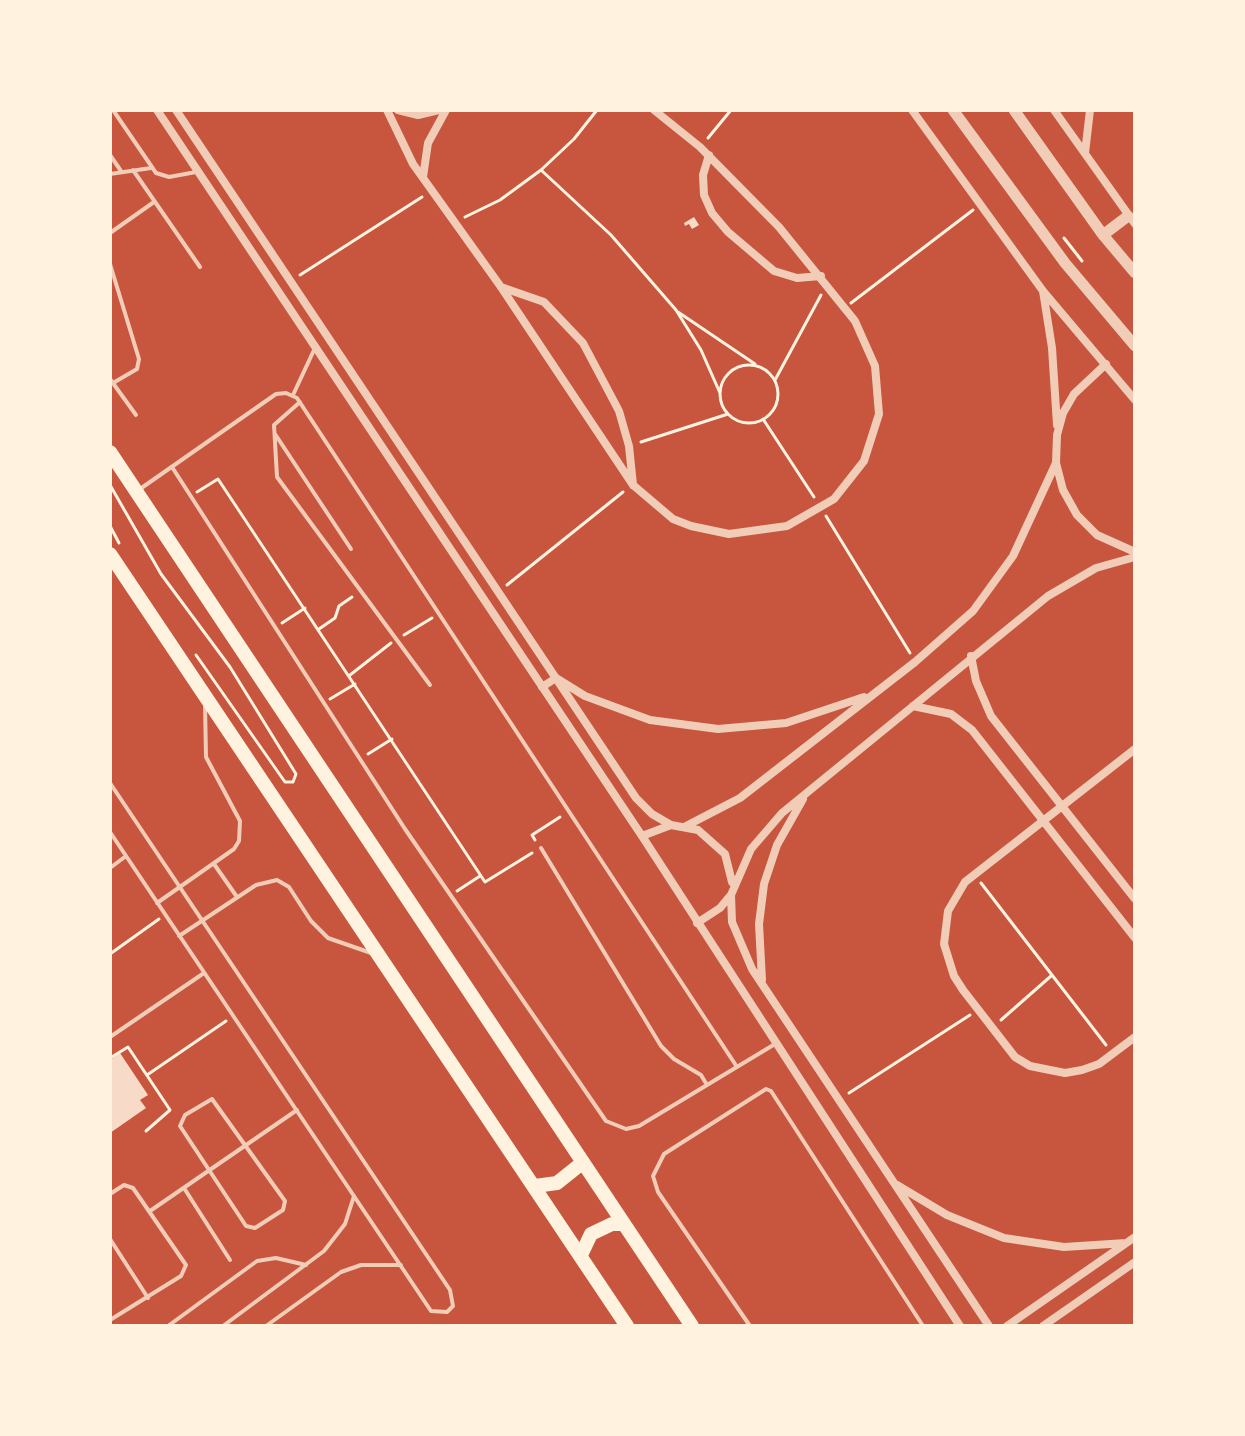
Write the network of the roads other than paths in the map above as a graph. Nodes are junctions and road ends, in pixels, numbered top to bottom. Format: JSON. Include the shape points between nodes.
{"nodes":[{"id":1,"x":113,"y":110,"type":"edge"},
{"id":2,"x":157,"y":110,"type":"edge"},
{"id":3,"x":176,"y":110,"type":"edge"},
{"id":4,"x":387,"y":110,"type":"edge"},
{"id":5,"x":398,"y":110,"type":"edge"},
{"id":6,"x":439,"y":110,"type":"edge"},
{"id":7,"x":446,"y":110,"type":"edge"},
{"id":8,"x":654,"y":110,"type":"edge"},
{"id":9,"x":912,"y":110,"type":"edge"},
{"id":10,"x":953,"y":110,"type":"edge"},
{"id":11,"x":1014,"y":110,"type":"edge"},
{"id":12,"x":1054,"y":110,"type":"edge"},
{"id":13,"x":1090,"y":110,"type":"edge"},
{"id":14,"x":1085,"y":154,"type":"junction"},
{"id":15,"x":110,"y":155,"type":"edge"},
{"id":16,"x":709,"y":155,"type":"junction"},
{"id":17,"x":152,"y":168,"type":"junction"},
{"id":18,"x":133,"y":170,"type":"junction"},
{"id":19,"x":121,"y":171,"type":"junction"},
{"id":20,"x":197,"y":172,"type":"junction"},
{"id":21,"x":110,"y":174,"type":"edge"},
{"id":22,"x":423,"y":178,"type":"junction"},
{"id":23,"x":154,"y":201,"type":"junction"},
{"id":24,"x":1132,"y":220,"type":"edge"},
{"id":25,"x":110,"y":233,"type":"edge"},
{"id":26,"x":1103,"y":235,"type":"junction"},
{"id":27,"x":268,"y":249,"type":"junction"},
{"id":28,"x":254,"y":257,"type":"junction"},
{"id":29,"x":110,"y":264,"type":"edge"},
{"id":30,"x":200,"y":267,"type":"dead end"},
{"id":31,"x":1135,"y":273,"type":"edge"},
{"id":32,"x":821,"y":276,"type":"junction"},
{"id":33,"x":501,"y":287,"type":"junction"},
{"id":34,"x":1043,"y":291,"type":"junction"},
{"id":35,"x":1135,"y":346,"type":"edge"},
{"id":36,"x":315,"y":349,"type":"junction"},
{"id":37,"x":1106,"y":364,"type":"junction"},
{"id":38,"x":112,"y":381,"type":"edge"},
{"id":39,"x":293,"y":395,"type":"junction"},
{"id":40,"x":1135,"y":400,"type":"edge"},
{"id":41,"x":300,"y":402,"type":"junction"},
{"id":42,"x":136,"y":415,"type":"dead end"},
{"id":43,"x":273,"y":432,"type":"junction"},
{"id":44,"x":1057,"y":435,"type":"junction"},
{"id":45,"x":110,"y":452,"type":"edge"},
{"id":46,"x":1056,"y":463,"type":"junction"},
{"id":47,"x":172,"y":467,"type":"junction"},
{"id":48,"x":633,"y":485,"type":"junction"},
{"id":49,"x":137,"y":492,"type":"junction"},
{"id":50,"x":351,"y":549,"type":"dead end"},
{"id":51,"x":110,"y":554,"type":"edge"},
{"id":52,"x":1135,"y":555,"type":"edge"},
{"id":53,"x":971,"y":656,"type":"junction"},
{"id":54,"x":556,"y":678,"type":"junction"},
{"id":55,"x":430,"y":685,"type":"dead end"},
{"id":56,"x":542,"y":687,"type":"junction"},
{"id":57,"x":882,"y":687,"type":"junction"},
{"id":58,"x":206,"y":696,"type":"junction"},
{"id":59,"x":912,"y":706,"type":"junction"},
{"id":60,"x":1135,"y":749,"type":"edge"},
{"id":61,"x":110,"y":783,"type":"edge"},
{"id":62,"x":808,"y":793,"type":"junction"},
{"id":63,"x":1061,"y":805,"type":"junction"},
{"id":64,"x":1043,"y":820,"type":"junction"},
{"id":65,"x":671,"y":825,"type":"junction"},
{"id":66,"x":686,"y":826,"type":"junction"},
{"id":67,"x":110,"y":832,"type":"edge"},
{"id":68,"x":642,"y":836,"type":"junction"},
{"id":69,"x":541,"y":848,"type":"road end"},
{"id":70,"x":126,"y":856,"type":"junction"},
{"id":71,"x":214,"y":864,"type":"junction"},
{"id":72,"x":110,"y":868,"type":"edge"},
{"id":73,"x":180,"y":888,"type":"junction"},
{"id":74,"x":731,"y":895,"type":"junction"},
{"id":75,"x":237,"y":897,"type":"junction"},
{"id":76,"x":1135,"y":899,"type":"edge"},
{"id":77,"x":157,"y":903,"type":"junction"},
{"id":78,"x":202,"y":920,"type":"junction"},
{"id":79,"x":697,"y":923,"type":"junction"},
{"id":80,"x":179,"y":936,"type":"junction"},
{"id":81,"x":1135,"y":938,"type":"edge"},
{"id":82,"x":380,"y":956,"type":"junction"},
{"id":83,"x":204,"y":972,"type":"junction"},
{"id":84,"x":763,"y":985,"type":"junction"},
{"id":85,"x":110,"y":1037,"type":"edge"},
{"id":86,"x":1135,"y":1037,"type":"edge"},
{"id":87,"x":775,"y":1044,"type":"junction"},
{"id":88,"x":737,"y":1067,"type":"junction"},
{"id":89,"x":707,"y":1085,"type":"junction"},
{"id":90,"x":297,"y":1110,"type":"junction"},
{"id":91,"x":247,"y":1145,"type":"junction"},
{"id":92,"x":582,"y":1163,"type":"junction"},
{"id":93,"x":209,"y":1170,"type":"junction"},
{"id":94,"x":894,"y":1183,"type":"junction"},
{"id":95,"x":535,"y":1186,"type":"junction"},
{"id":96,"x":184,"y":1188,"type":"junction"},
{"id":97,"x":110,"y":1194,"type":"edge"},
{"id":98,"x":354,"y":1196,"type":"junction"},
{"id":99,"x":149,"y":1211,"type":"junction"},
{"id":100,"x":624,"y":1224,"type":"junction"},
{"id":101,"x":1135,"y":1237,"type":"edge"},
{"id":102,"x":110,"y":1239,"type":"edge"},
{"id":103,"x":1126,"y":1243,"type":"junction"},
{"id":104,"x":581,"y":1255,"type":"junction"},
{"id":105,"x":230,"y":1260,"type":"dead end"},
{"id":106,"x":1135,"y":1262,"type":"edge"},
{"id":107,"x":306,"y":1265,"type":"junction"},
{"id":108,"x":401,"y":1265,"type":"junction"},
{"id":109,"x":148,"y":1298,"type":"junction"},
{"id":110,"x":110,"y":1320,"type":"edge"},
{"id":111,"x":956,"y":1323,"type":"edge"},
{"id":112,"x":168,"y":1326,"type":"edge"},
{"id":113,"x":223,"y":1326,"type":"edge"},
{"id":114,"x":266,"y":1326,"type":"edge"},
{"id":115,"x":627,"y":1326,"type":"edge"},
{"id":116,"x":692,"y":1326,"type":"edge"},
{"id":117,"x":750,"y":1326,"type":"edge"},
{"id":118,"x":923,"y":1326,"type":"edge"},
{"id":119,"x":989,"y":1326,"type":"edge"},
{"id":120,"x":1007,"y":1326,"type":"edge"},
{"id":121,"x":1043,"y":1326,"type":"edge"}],
"edges":[{"from":1,"to":17,"type":"lane"},
{"from":2,"to":20,"type":"street"},
{"from":3,"to":27,"type":"street"},
{"from":4,"to":22,"type":"street"},
{"from":5,"to":6,"type":"street","via":[[418,115]]},
{"from":7,"to":22,"type":"street","via":[[428,143]]},
{"from":8,"to":16,"type":"street"},
{"from":9,"to":34,"type":"street"},
{"from":10,"to":35,"type":"street","via":[[1065,263]]},
{"from":11,"to":26,"type":"street"},
{"from":12,"to":14,"type":"street"},
{"from":13,"to":14,"type":"street"},
{"from":14,"to":24,"type":"street"},
{"from":15,"to":19,"type":"lane"},
{"from":16,"to":32,"type":"street"},
{"from":16,"to":32,"type":"street","via":[[704,195],[728,232],[774,271],[797,278]]},
{"from":17,"to":18,"type":"lane"},
{"from":17,"to":20,"type":"lane","via":[[169,177]]},
{"from":18,"to":19,"type":"lane"},
{"from":18,"to":23,"type":"lane"},
{"from":19,"to":21,"type":"lane"},
{"from":20,"to":28,"type":"street"},
{"from":22,"to":33,"type":"street"},
{"from":23,"to":25,"type":"lane"},
{"from":23,"to":30,"type":"lane"},
{"from":24,"to":26,"type":"street"},
{"from":26,"to":31,"type":"street"},
{"from":27,"to":28,"type":"street"},
{"from":27,"to":54,"type":"street"},
{"from":28,"to":36,"type":"street"},
{"from":29,"to":38,"type":"lane","via":[[139,359],[137,369]]},
{"from":32,"to":48,"type":"street","via":[[864,335],[875,366],[879,414],[871,446],[846,487],[821,509],[777,528],[729,534],[673,519]]},
{"from":33,"to":48,"type":"street"},
{"from":33,"to":48,"type":"street","via":[[544,302],[583,343],[612,393],[629,446]]},
{"from":34,"to":37,"type":"street"},
{"from":34,"to":44,"type":"street"},
{"from":36,"to":39,"type":"lane"},
{"from":36,"to":56,"type":"street"},
{"from":37,"to":40,"type":"street"},
{"from":37,"to":44,"type":"street","via":[[1074,394]]},
{"from":38,"to":42,"type":"lane"},
{"from":39,"to":41,"type":"lane"},
{"from":39,"to":47,"type":"lane","via":[[276,394]]},
{"from":41,"to":43,"type":"lane","via":[[278,420]]},
{"from":41,"to":88,"type":"lane"},
{"from":43,"to":50,"type":"lane"},
{"from":43,"to":55,"type":"lane","via":[[277,477]]},
{"from":44,"to":46,"type":"street"},
{"from":45,"to":49,"type":"main road"},
{"from":46,"to":52,"type":"street","via":[[1077,515],[1097,535]]},
{"from":46,"to":57,"type":"street","via":[[1030,526],[994,584],[973,611]]},
{"from":47,"to":49,"type":"lane"},
{"from":47,"to":89,"type":"lane","via":[[451,896],[606,1121],[626,1129],[639,1126]]},
{"from":49,"to":92,"type":"main road"},
{"from":51,"to":58,"type":"main road"},
{"from":52,"to":53,"type":"street","via":[[1073,581]]},
{"from":53,"to":59,"type":"street"},
{"from":53,"to":63,"type":"street","via":[[991,716]]},
{"from":54,"to":56,"type":"street"},
{"from":54,"to":57,"type":"street","via":[[617,710],[718,729],[808,718]]},
{"from":54,"to":65,"type":"street","via":[[636,798]]},
{"from":56,"to":68,"type":"street"},
{"from":57,"to":66,"type":"street","via":[[740,798]]},
{"from":58,"to":71,"type":"lane","via":[[206,757],[241,831],[234,849]]},
{"from":58,"to":82,"type":"main road"},
{"from":59,"to":62,"type":"street"},
{"from":59,"to":64,"type":"street","via":[[951,714],[972,730]]},
{"from":60,"to":63,"type":"street"},
{"from":61,"to":73,"type":"lane"},
{"from":62,"to":74,"type":"street","via":[[760,836]]},
{"from":62,"to":84,"type":"street","via":[[777,845],[764,884],[758,935]]},
{"from":63,"to":64,"type":"street"},
{"from":63,"to":76,"type":"street"},
{"from":64,"to":81,"type":"street"},
{"from":64,"to":86,"type":"street","via":[[974,874],[951,903],[944,944],[954,976],[1015,1057],[1047,1071],[1082,1070]]},
{"from":65,"to":66,"type":"street"},
{"from":65,"to":68,"type":"street"},
{"from":66,"to":74,"type":"street","via":[[709,836],[725,854]]},
{"from":67,"to":70,"type":"lane"},
{"from":68,"to":79,"type":"street"},
{"from":69,"to":89,"type":"lane","via":[[661,1046]]},
{"from":70,"to":72,"type":"lane"},
{"from":70,"to":77,"type":"lane"},
{"from":71,"to":73,"type":"lane"},
{"from":71,"to":75,"type":"lane"},
{"from":73,"to":77,"type":"lane"},
{"from":73,"to":78,"type":"lane"},
{"from":74,"to":79,"type":"street"},
{"from":74,"to":84,"type":"street","via":[[736,934]]},
{"from":75,"to":78,"type":"lane"},
{"from":75,"to":82,"type":"lane","via":[[263,881],[283,883],[328,938]]},
{"from":77,"to":80,"type":"lane"},
{"from":78,"to":80,"type":"lane"},
{"from":78,"to":108,"type":"lane","via":[[450,1290],[453,1306],[439,1314],[431,1311]]},
{"from":79,"to":87,"type":"street"},
{"from":80,"to":83,"type":"lane"},
{"from":82,"to":95,"type":"main road"},
{"from":83,"to":85,"type":"lane"},
{"from":83,"to":90,"type":"lane"},
{"from":84,"to":94,"type":"street"},
{"from":87,"to":88,"type":"lane"},
{"from":87,"to":111,"type":"street"},
{"from":88,"to":89,"type":"lane"},
{"from":90,"to":91,"type":"lane"},
{"from":90,"to":98,"type":"lane"},
{"from":91,"to":93,"type":"lane"},
{"from":91,"to":93,"type":"lane","via":[[217,1101],[202,1102],[181,1118],[180,1126]]},
{"from":91,"to":93,"type":"lane","via":[[285,1201],[279,1213],[255,1228],[246,1226]]},
{"from":92,"to":95,"type":"main road","via":[[557,1183]]},
{"from":92,"to":100,"type":"main road"},
{"from":93,"to":96,"type":"lane"},
{"from":94,"to":103,"type":"street","via":[[947,1215],[1004,1238],[1064,1247]]},
{"from":94,"to":119,"type":"street"},
{"from":95,"to":104,"type":"main road"},
{"from":96,"to":99,"type":"lane"},
{"from":96,"to":105,"type":"lane"},
{"from":97,"to":99,"type":"lane","via":[[129,1186]]},
{"from":98,"to":107,"type":"lane","via":[[339,1234]]},
{"from":98,"to":108,"type":"lane"},
{"from":99,"to":109,"type":"lane","via":[[186,1265],[181,1276]]},
{"from":100,"to":104,"type":"main road","via":[[591,1234]]},
{"from":100,"to":116,"type":"main road"},
{"from":101,"to":103,"type":"street"},
{"from":102,"to":109,"type":"lane"},
{"from":103,"to":120,"type":"street"},
{"from":104,"to":115,"type":"main road"},
{"from":106,"to":121,"type":"street"},
{"from":107,"to":112,"type":"lane","via":[[276,1258],[257,1261]]},
{"from":107,"to":113,"type":"lane"},
{"from":108,"to":114,"type":"lane","via":[[361,1265],[341,1272]]},
{"from":109,"to":110,"type":"lane"},
{"from":117,"to":118,"type":"lane","via":[[658,1192],[653,1176],[664,1154],[762,1089],[771,1091]]}]}
